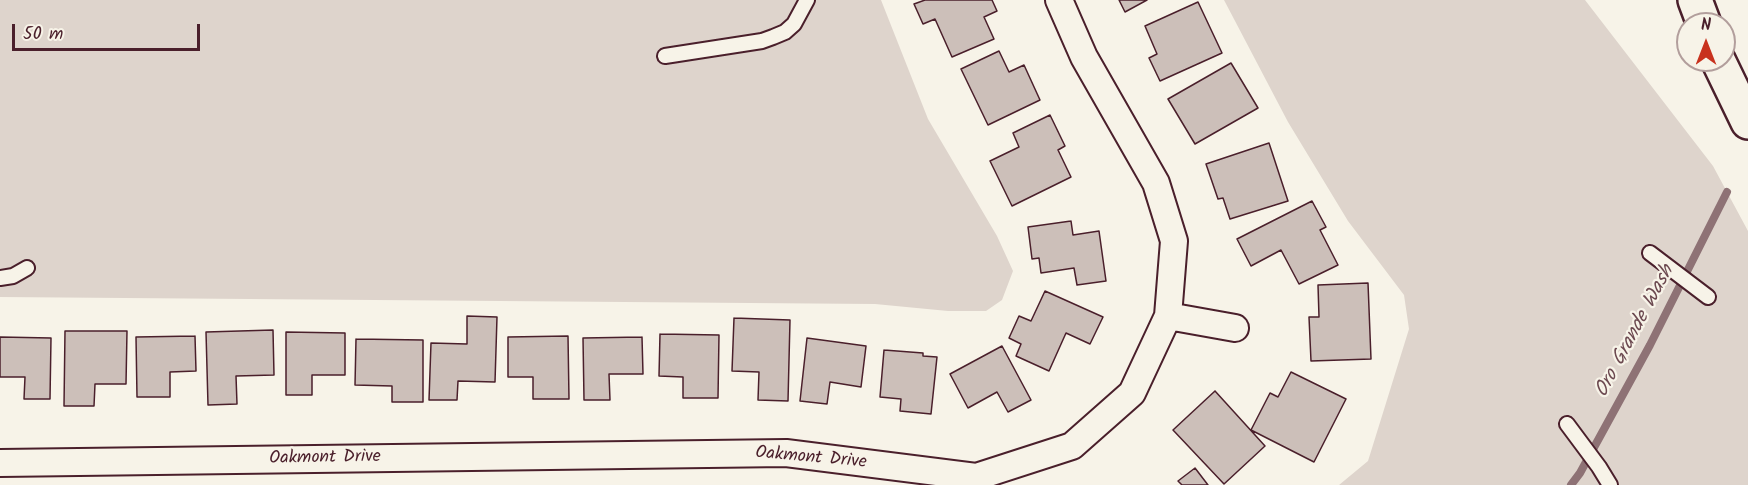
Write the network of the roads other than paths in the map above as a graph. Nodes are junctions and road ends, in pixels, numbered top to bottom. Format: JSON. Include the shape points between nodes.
{"nodes":[{"id":1,"x":807,"y":0,"type":"edge"},
{"id":2,"x":1059,"y":0,"type":"edge"},
{"id":3,"x":665,"y":56,"type":"dead end"},
{"id":4,"x":1724,"y":72,"type":"edge"},
{"id":5,"x":1748,"y":122,"type":"edge"},
{"id":6,"x":1650,"y":253,"type":"dead end"},
{"id":7,"x":27,"y":268,"type":"dead end"},
{"id":8,"x":0,"y":278,"type":"edge"},
{"id":9,"x":1708,"y":297,"type":"dead end"},
{"id":10,"x":1168,"y":316,"type":"junction"},
{"id":11,"x":1235,"y":328,"type":"dead end"},
{"id":12,"x":1567,"y":424,"type":"dead end"},
{"id":13,"x":0,"y":463,"type":"edge"},
{"id":14,"x":1610,"y":485,"type":"edge"}],
"edges":[{"from":1,"to":3,"type":"lane","via":[[794,24],[773,37]]},
{"from":2,"to":10,"type":"street","name":"Oakmont Drive","via":[[1084,57],[1156,183],[1174,241]]},
{"from":4,"to":5,"type":"main road"},
{"from":6,"to":9,"type":"lane"},
{"from":7,"to":8,"type":"lane"},
{"from":10,"to":11,"type":"street"},
{"from":10,"to":13,"type":"street","name":"Oakmont Drive","via":[[1132,393],[1072,446],[976,477],[786,453]]},
{"from":12,"to":14,"type":"lane"}]}
